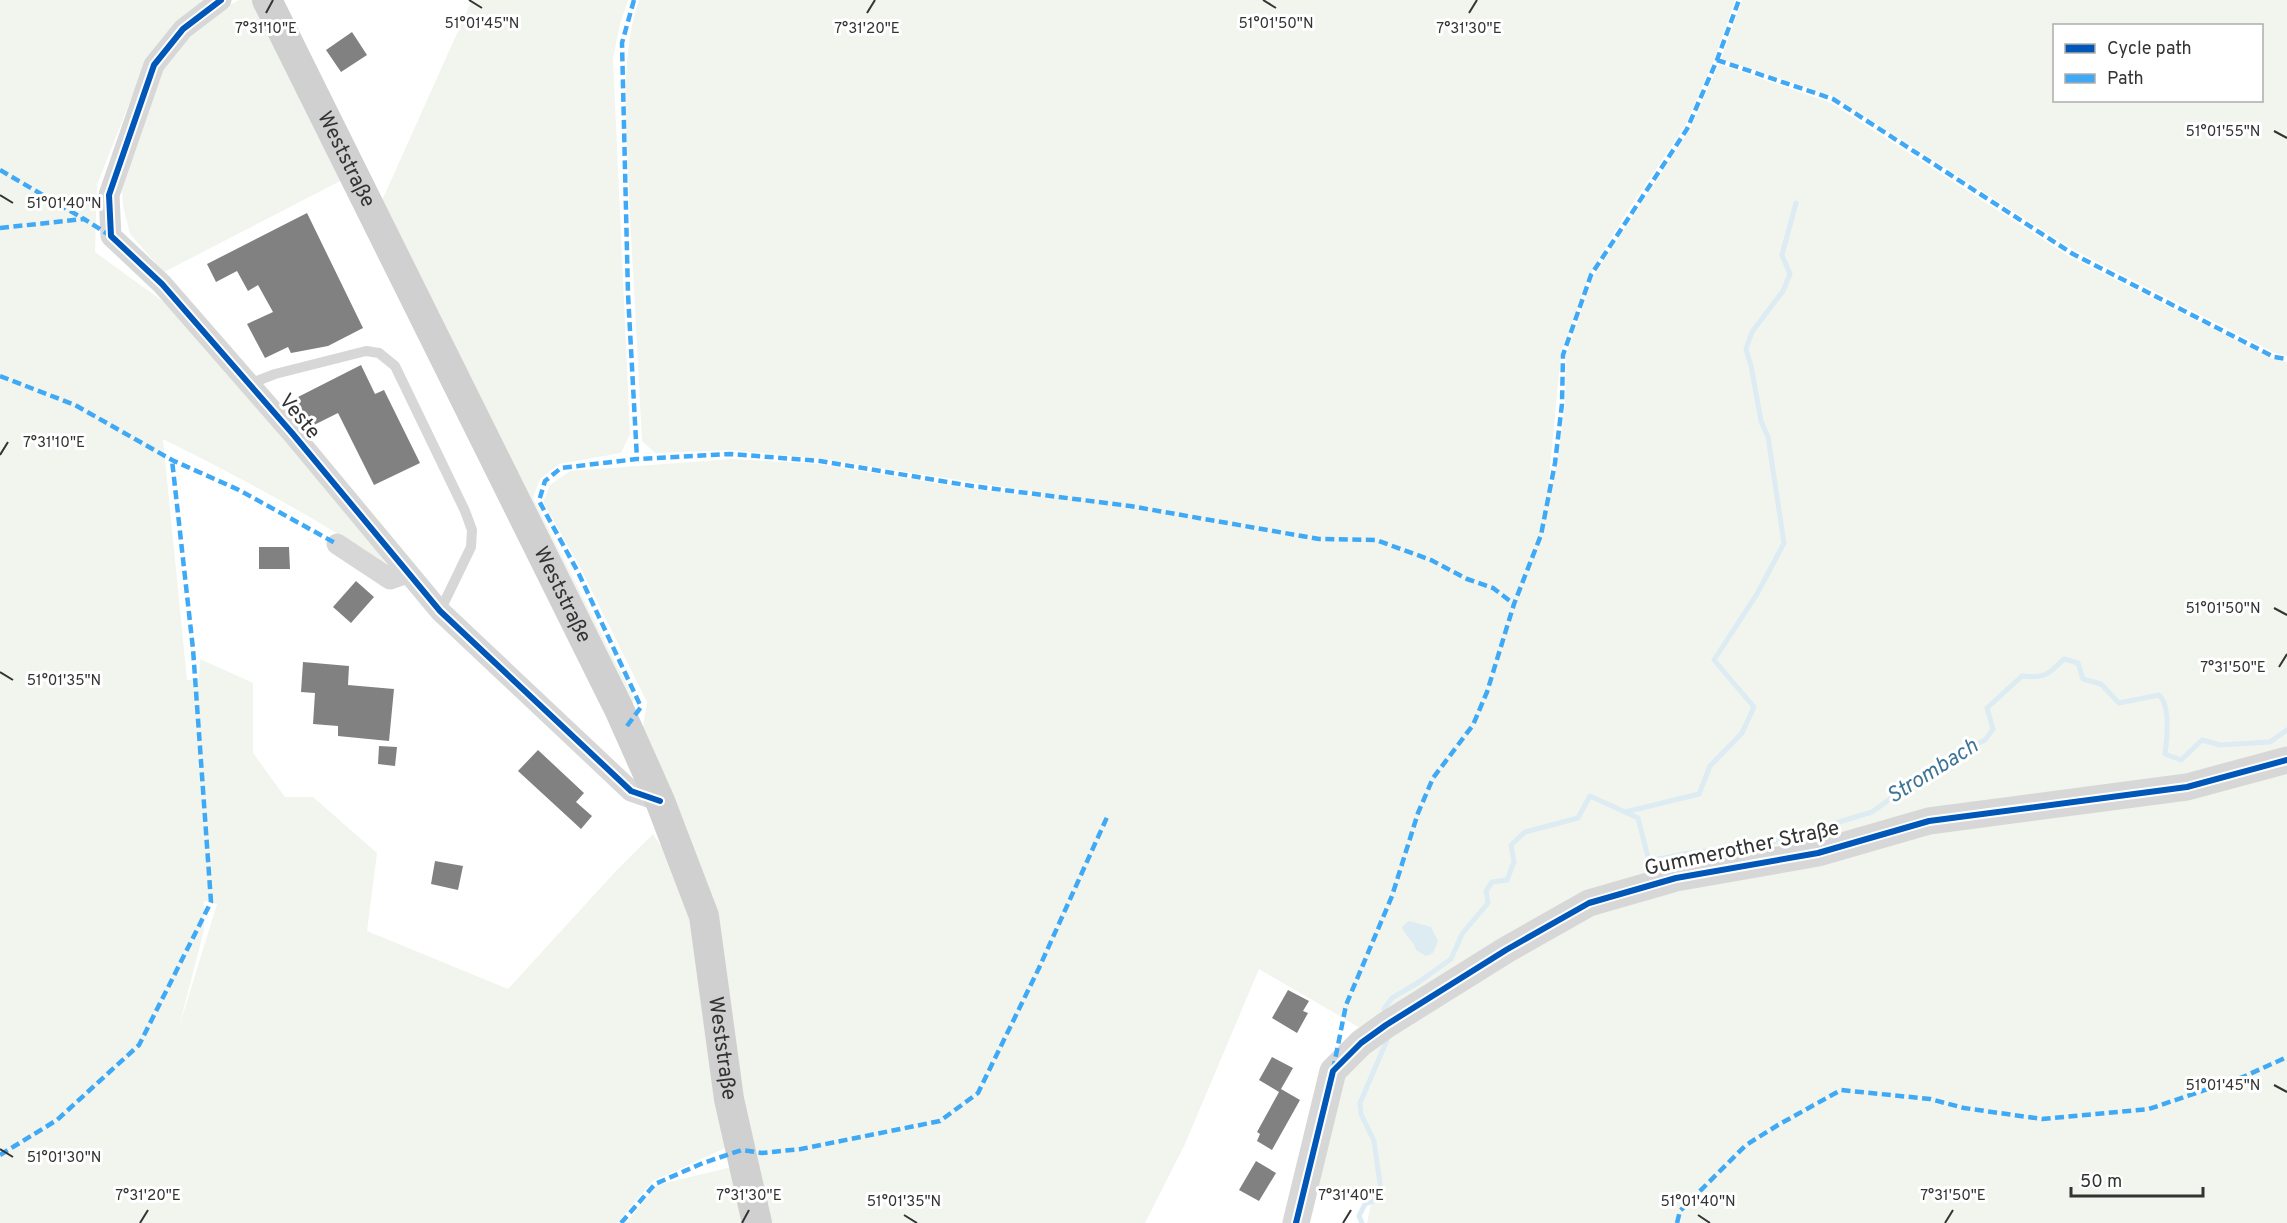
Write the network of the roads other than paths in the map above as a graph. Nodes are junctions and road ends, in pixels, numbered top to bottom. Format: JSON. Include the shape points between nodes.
{"nodes":[{"id":1,"x":221,"y":0,"type":"edge"},
{"id":2,"x":267,"y":0,"type":"edge"},
{"id":3,"x":249,"y":384,"type":"junction"},
{"id":4,"x":337,"y":544,"type":"dead end"},
{"id":5,"x":407,"y":573,"type":"junction"},
{"id":6,"x":440,"y":611,"type":"junction"},
{"id":7,"x":2287,"y":760,"type":"edge"},
{"id":8,"x":660,"y":801,"type":"junction"},
{"id":9,"x":757,"y":1223,"type":"edge"},
{"id":10,"x":1296,"y":1223,"type":"edge"}],
"edges":[{"from":1,"to":3,"type":"street","name":"Veste","via":[[183,29],[154,65],[109,195],[111,236],[162,284]]},
{"from":2,"to":8,"type":"main road","name":"Weststraße","via":[[613,698]]},
{"from":3,"to":5,"type":"street","name":"Veste"},
{"from":3,"to":6,"type":"lane","via":[[366,351],[379,353],[395,366],[472,530],[471,547]]},
{"from":4,"to":5,"type":"street","via":[[390,579]]},
{"from":5,"to":6,"type":"street","name":"Veste"},
{"from":6,"to":8,"type":"street","name":"Veste","via":[[631,791]]},
{"from":7,"to":10,"type":"street","name":"Gummerother Straße","via":[[2187,787],[1929,821],[1818,853],[1676,878],[1589,903],[1386,1025],[1361,1042],[1333,1071]]},
{"from":8,"to":9,"type":"main road","name":"Weststraße","via":[[704,916],[729,1099]]}]}
